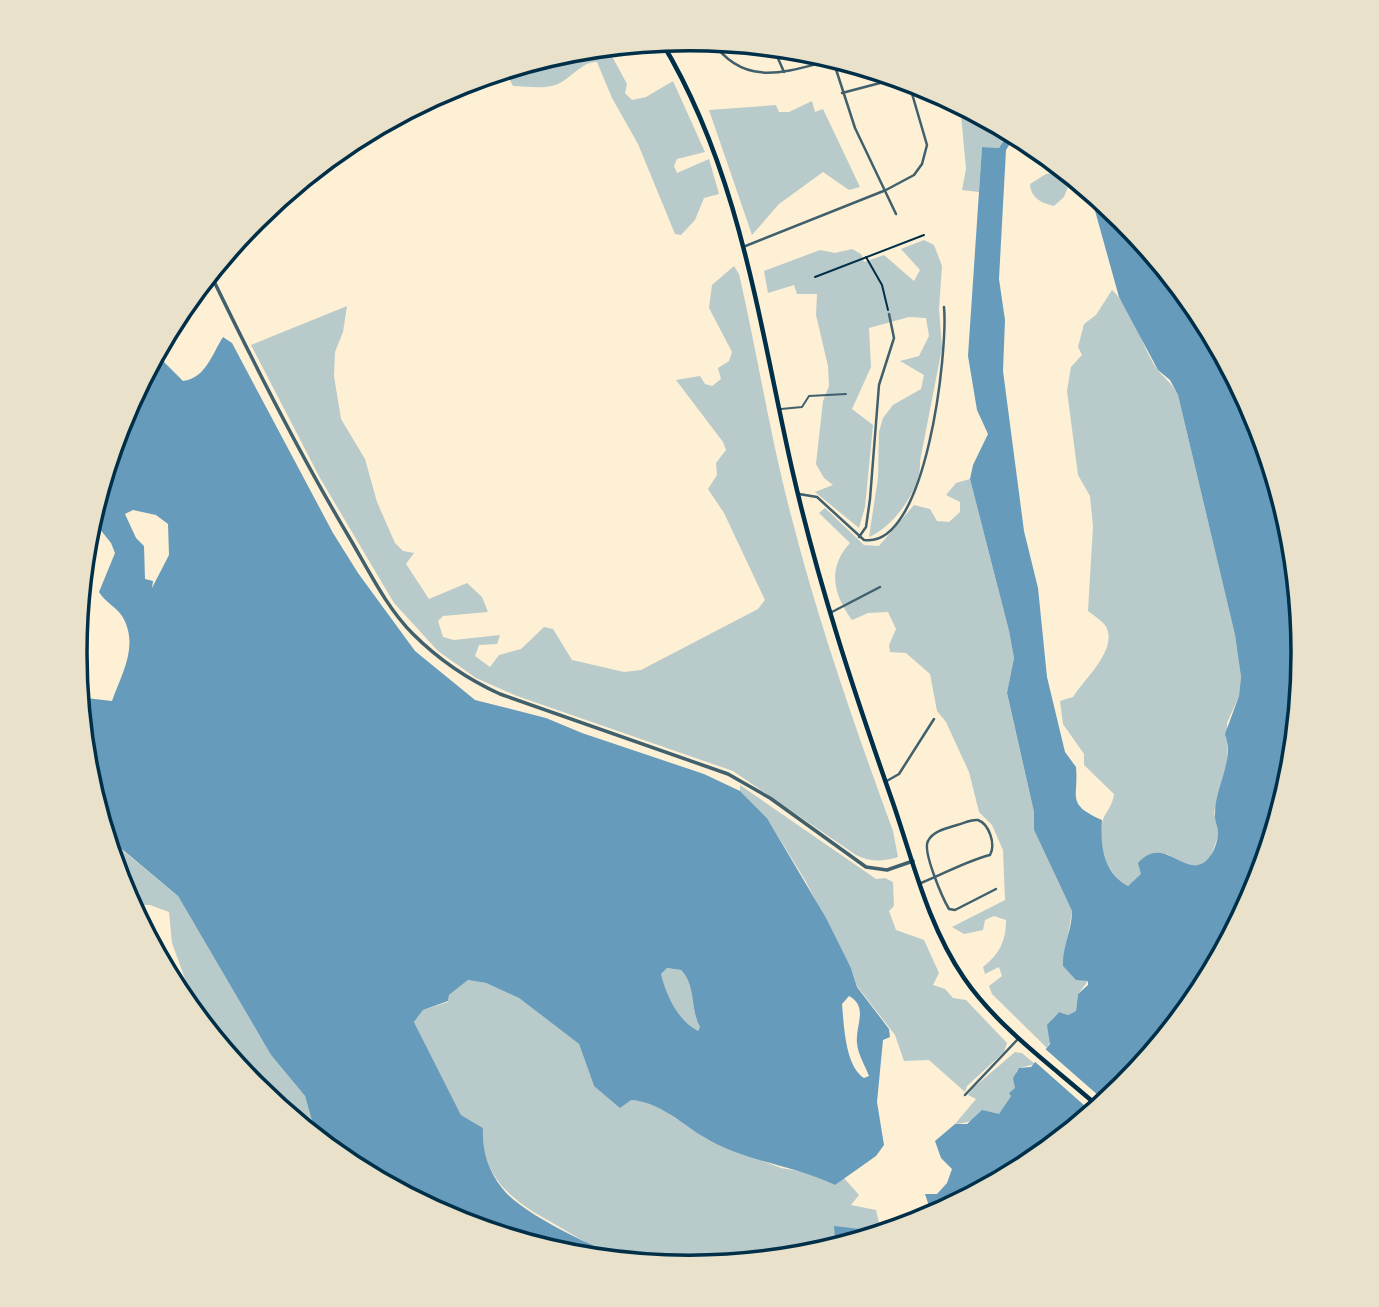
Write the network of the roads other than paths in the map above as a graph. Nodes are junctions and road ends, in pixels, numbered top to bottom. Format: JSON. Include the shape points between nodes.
{"nodes":[{"id":1,"x":666,"y":52,"type":"edge"},
{"id":2,"x":720,"y":52,"type":"edge"},
{"id":3,"x":778,"y":57,"type":"edge"},
{"id":4,"x":815,"y":64,"type":"edge"},
{"id":5,"x":835,"y":68,"type":"edge"},
{"id":6,"x":784,"y":72,"type":"junction"},
{"id":7,"x":882,"y":83,"type":"edge"},
{"id":8,"x":842,"y":93,"type":"junction"},
{"id":9,"x":913,"y":94,"type":"edge"},
{"id":10,"x":886,"y":190,"type":"junction"},
{"id":11,"x":896,"y":214,"type":"dead end"},
{"id":12,"x":743,"y":247,"type":"junction"},
{"id":13,"x":215,"y":282,"type":"edge"},
{"id":14,"x":944,"y":307,"type":"dead end"},
{"id":15,"x":889,"y":314,"type":"road end"},
{"id":16,"x":846,"y":394,"type":"dead end"},
{"id":17,"x":780,"y":410,"type":"junction"},
{"id":18,"x":799,"y":494,"type":"junction"},
{"id":19,"x":859,"y":537,"type":"junction"},
{"id":20,"x":880,"y":587,"type":"dead end"},
{"id":21,"x":830,"y":613,"type":"junction"},
{"id":22,"x":934,"y":719,"type":"dead end"},
{"id":23,"x":885,"y":782,"type":"junction"},
{"id":24,"x":913,"y":861,"type":"junction"},
{"id":25,"x":935,"y":877,"type":"junction"},
{"id":26,"x":921,"y":883,"type":"junction"},
{"id":27,"x":996,"y":889,"type":"dead end"},
{"id":28,"x":1019,"y":1038,"type":"junction"},
{"id":29,"x":965,"y":1096,"type":"dead end"},
{"id":30,"x":1093,"y":1102,"type":"edge"}],
"edges":[{"from":1,"to":12,"type":"main road","via":[[711,141]]},
{"from":2,"to":6,"type":"street","via":[[743,69]]},
{"from":3,"to":6,"type":"street"},
{"from":4,"to":6,"type":"street"},
{"from":5,"to":8,"type":"street"},
{"from":7,"to":8,"type":"street"},
{"from":8,"to":10,"type":"street"},
{"from":9,"to":10,"type":"street","via":[[926,136],[926,152],[914,175]]},
{"from":10,"to":11,"type":"street"},
{"from":10,"to":12,"type":"street"},
{"from":12,"to":17,"type":"main road"},
{"from":13,"to":24,"type":"street","via":[[318,484],[389,603],[436,655],[465,677],[500,694],[728,774],[770,798],[866,867],[887,870]]},
{"from":14,"to":19,"type":"street","via":[[945,353],[919,480],[888,533],[876,540]]},
{"from":15,"to":19,"type":"street","via":[[894,338],[879,384],[869,512]]},
{"from":16,"to":17,"type":"lane","via":[[808,397],[802,407]]},
{"from":17,"to":18,"type":"main road"},
{"from":18,"to":19,"type":"street","via":[[817,497]]},
{"from":18,"to":21,"type":"main road"},
{"from":20,"to":21,"type":"street"},
{"from":21,"to":23,"type":"main road"},
{"from":22,"to":23,"type":"street","via":[[899,774]]},
{"from":23,"to":24,"type":"main road"},
{"from":24,"to":26,"type":"main road"},
{"from":25,"to":25,"type":"street","via":[[990,855],[993,847],[983,821],[972,819],[930,837],[926,849]]},
{"from":25,"to":26,"type":"street"},
{"from":25,"to":27,"type":"street","via":[[951,910]]},
{"from":26,"to":28,"type":"main road","via":[[940,935],[964,977]]},
{"from":28,"to":29,"type":"street"},
{"from":28,"to":30,"type":"main road"}]}
